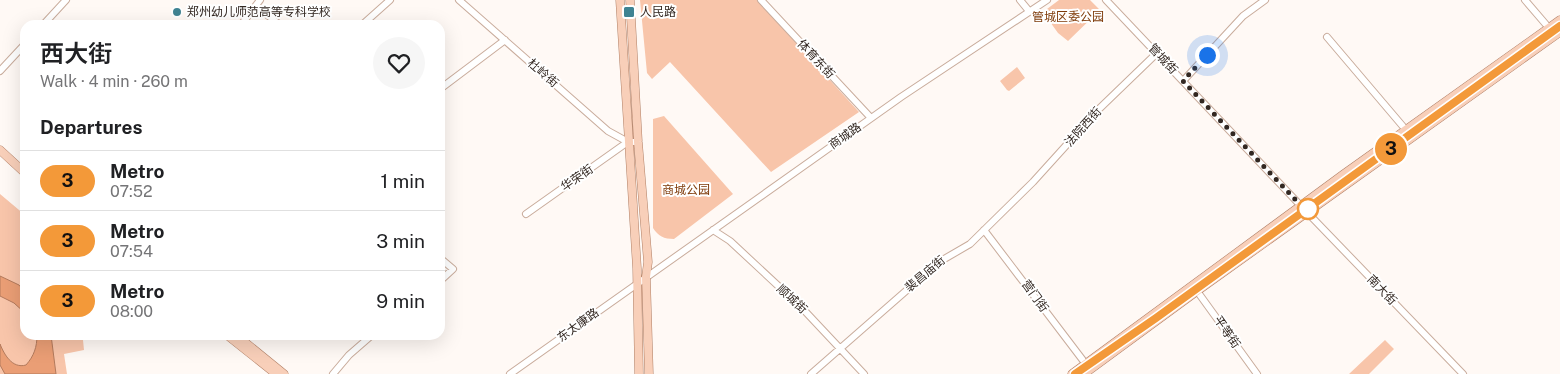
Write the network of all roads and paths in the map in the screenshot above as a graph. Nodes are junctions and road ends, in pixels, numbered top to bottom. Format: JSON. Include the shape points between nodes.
{"nodes":[{"id":1,"x":66,"y":0,"type":"edge"},
{"id":2,"x":390,"y":0,"type":"edge"},
{"id":3,"x":459,"y":0,"type":"edge"},
{"id":4,"x":620,"y":0,"type":"edge"},
{"id":5,"x":630,"y":0,"type":"edge"},
{"id":6,"x":761,"y":0,"type":"edge"},
{"id":7,"x":1020,"y":0,"type":"edge"},
{"id":8,"x":1046,"y":0,"type":"edge"},
{"id":9,"x":1106,"y":0,"type":"edge"},
{"id":10,"x":1265,"y":0,"type":"edge"},
{"id":11,"x":1526,"y":0,"type":"edge"},
{"id":12,"x":258,"y":3,"type":"edge"},
{"id":13,"x":1029,"y":11,"type":"junction"},
{"id":14,"x":48,"y":20,"type":"edge"},
{"id":15,"x":245,"y":20,"type":"edge"},
{"id":16,"x":275,"y":20,"type":"edge"},
{"id":17,"x":368,"y":20,"type":"edge"},
{"id":18,"x":1560,"y":20,"type":"edge"},
{"id":19,"x":1549,"y":28,"type":"junction"},
{"id":20,"x":1560,"y":32,"type":"edge"},
{"id":21,"x":1327,"y":37,"type":"dead end"},
{"id":22,"x":505,"y":40,"type":"junction"},
{"id":23,"x":20,"y":49,"type":"edge"},
{"id":24,"x":1157,"y":53,"type":"junction"},
{"id":25,"x":0,"y":71,"type":"edge"},
{"id":26,"x":1183,"y":81,"type":"junction"},
{"id":27,"x":445,"y":85,"type":"edge"},
{"id":28,"x":871,"y":118,"type":"junction"},
{"id":29,"x":1406,"y":130,"type":"junction"},
{"id":30,"x":628,"y":142,"type":"junction"},
{"id":31,"x":638,"y":142,"type":"junction"},
{"id":32,"x":0,"y":144,"type":"edge"},
{"id":33,"x":0,"y":150,"type":"edge"},
{"id":34,"x":20,"y":162,"type":"edge"},
{"id":35,"x":20,"y":168,"type":"edge"},
{"id":36,"x":1011,"y":203,"type":"joint"},
{"id":37,"x":1301,"y":206,"type":"junction"},
{"id":38,"x":1307,"y":212,"type":"junction"},
{"id":39,"x":526,"y":214,"type":"dead end"},
{"id":40,"x":713,"y":230,"type":"junction"},
{"id":41,"x":984,"y":230,"type":"junction"},
{"id":42,"x":445,"y":262,"type":"edge"},
{"id":43,"x":445,"y":276,"type":"edge"},
{"id":44,"x":646,"y":276,"type":"junction"},
{"id":45,"x":636,"y":284,"type":"junction"},
{"id":46,"x":1197,"y":291,"type":"junction"},
{"id":47,"x":233,"y":340,"type":"edge"},
{"id":48,"x":242,"y":340,"type":"edge"},
{"id":49,"x":366,"y":340,"type":"edge"},
{"id":50,"x":841,"y":347,"type":"junction"},
{"id":51,"x":1085,"y":363,"type":"junction"},
{"id":52,"x":651,"y":373,"type":"edge"},
{"id":53,"x":276,"y":374,"type":"edge"},
{"id":54,"x":284,"y":374,"type":"edge"},
{"id":55,"x":332,"y":374,"type":"edge"},
{"id":56,"x":510,"y":374,"type":"edge"},
{"id":57,"x":639,"y":374,"type":"edge"},
{"id":58,"x":811,"y":374,"type":"edge"},
{"id":59,"x":864,"y":374,"type":"edge"},
{"id":60,"x":1072,"y":374,"type":"edge"},
{"id":61,"x":1084,"y":374,"type":"edge"},
{"id":62,"x":1256,"y":374,"type":"edge"},
{"id":63,"x":1463,"y":374,"type":"edge"}],
"edges":[{"from":1,"to":14,"type":"street"},
{"from":2,"to":17,"type":"street"},
{"from":3,"to":22,"type":"street","name":"杜岭街"},
{"from":4,"to":30,"type":"main road"},
{"from":5,"to":31,"type":"main road"},
{"from":6,"to":28,"type":"street","name":"体育东街"},
{"from":7,"to":13,"type":"street"},
{"from":8,"to":13,"type":"street","name":"商城路"},
{"from":9,"to":24,"type":"street","name":"管城街"},
{"from":10,"to":26,"type":"street","via":[[1244,16]]},
{"from":11,"to":19,"type":"street"},
{"from":12,"to":15,"type":"street"},
{"from":12,"to":16,"type":"street"},
{"from":13,"to":28,"type":"street","name":"商城路"},
{"from":18,"to":19,"type":"main road"},
{"from":19,"to":29,"type":"main road"},
{"from":20,"to":38,"type":"main road"},
{"from":21,"to":29,"type":"street"},
{"from":22,"to":27,"type":"street"},
{"from":22,"to":30,"type":"street","name":"杜岭街","via":[[608,131]]},
{"from":23,"to":25,"type":"street"},
{"from":24,"to":26,"type":"street","name":"管城街"},
{"from":24,"to":36,"type":"street","name":"法院西街"},
{"from":26,"to":37,"type":"street","name":"管城街"},
{"from":28,"to":40,"type":"street","name":"商城路"},
{"from":29,"to":37,"type":"main road"},
{"from":30,"to":31,"type":"street"},
{"from":30,"to":39,"type":"street","name":"华荣街"},
{"from":30,"to":45,"type":"main road"},
{"from":31,"to":44,"type":"main road","via":[[648,262]]},
{"from":32,"to":34,"type":"main road"},
{"from":33,"to":35,"type":"main road"},
{"from":36,"to":41,"type":"street","name":"裴昌庙街"},
{"from":37,"to":38,"type":"street","name":"南大街"},
{"from":37,"to":51,"type":"main road"},
{"from":38,"to":46,"type":"main road"},
{"from":38,"to":63,"type":"street","name":"南大街"},
{"from":40,"to":44,"type":"street","name":"商城路"},
{"from":40,"to":50,"type":"street","name":"顺城街","via":[[743,252]]},
{"from":41,"to":50,"type":"street","name":"裴昌庙街","via":[[970,244],[939,262]]},
{"from":41,"to":51,"type":"street","name":"营门街"},
{"from":42,"to":43,"type":"street","via":[[453,269]]},
{"from":44,"to":45,"type":"street","name":"东太康路"},
{"from":44,"to":52,"type":"main road"},
{"from":45,"to":56,"type":"street","name":"东太康路"},
{"from":45,"to":57,"type":"main road"},
{"from":46,"to":61,"type":"main road"},
{"from":46,"to":62,"type":"street","name":"平等街"},
{"from":47,"to":53,"type":"main road"},
{"from":48,"to":54,"type":"main road"},
{"from":49,"to":55,"type":"street"},
{"from":50,"to":58,"type":"street","name":"裴昌庙街"},
{"from":50,"to":59,"type":"street","name":"顺城街"},
{"from":51,"to":60,"type":"main road"}]}
